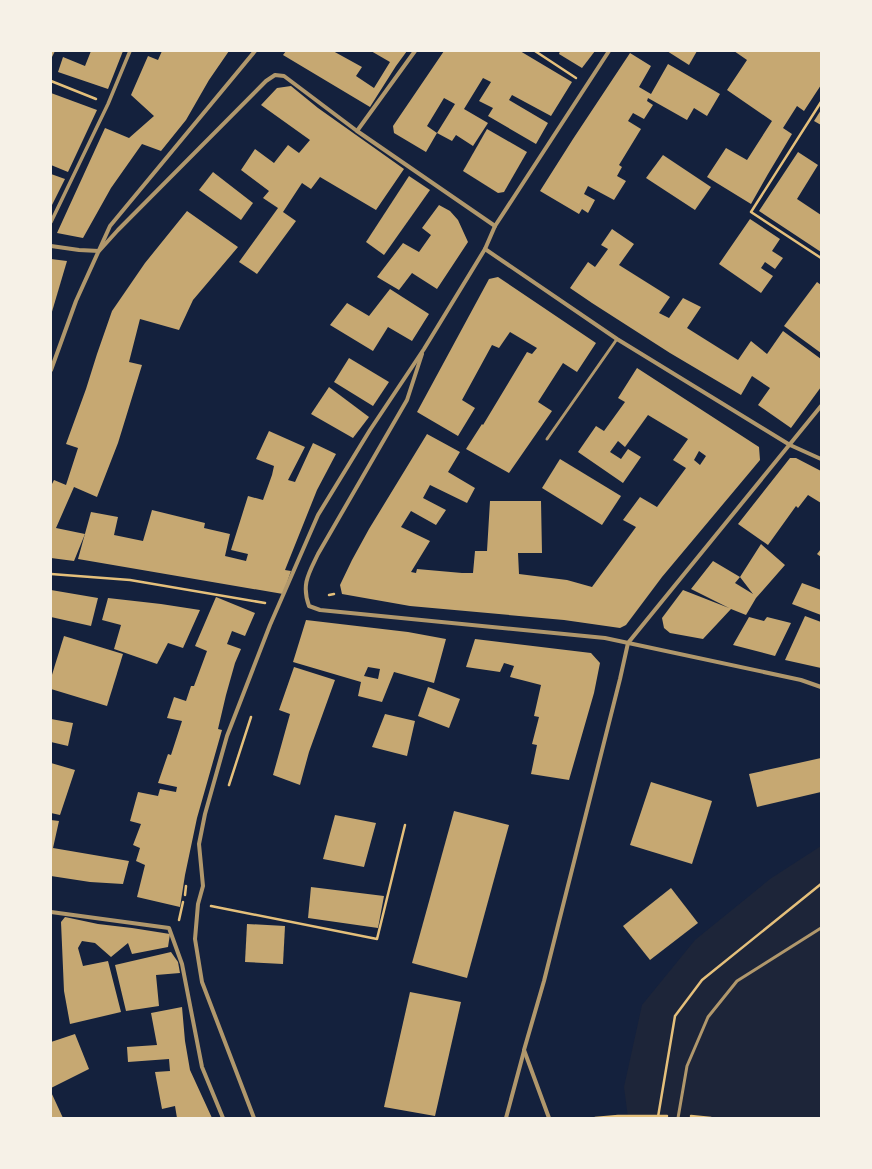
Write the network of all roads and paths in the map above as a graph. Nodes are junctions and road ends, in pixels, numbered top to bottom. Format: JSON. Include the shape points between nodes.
{"nodes":[{"id":1,"x":130,"y":51,"type":"edge"},
{"id":2,"x":256,"y":51,"type":"edge"},
{"id":3,"x":415,"y":51,"type":"edge"},
{"id":4,"x":534,"y":51,"type":"edge"},
{"id":5,"x":609,"y":51,"type":"edge"},
{"id":6,"x":51,"y":81,"type":"edge"},
{"id":7,"x":586,"y":85,"type":"junction"},
{"id":8,"x":821,"y":102,"type":"edge"},
{"id":9,"x":108,"y":104,"type":"junction"},
{"id":10,"x":357,"y":131,"type":"junction"},
{"id":11,"x":51,"y":222,"type":"edge"},
{"id":12,"x":495,"y":226,"type":"junction"},
{"id":13,"x":51,"y":246,"type":"edge"},
{"id":14,"x":485,"y":249,"type":"junction"},
{"id":15,"x":99,"y":251,"type":"junction"},
{"id":16,"x":821,"y":258,"type":"edge"},
{"id":17,"x":617,"y":339,"type":"junction"},
{"id":18,"x":424,"y":348,"type":"junction"},
{"id":19,"x":51,"y":370,"type":"edge"},
{"id":20,"x":821,"y":406,"type":"edge"},
{"id":21,"x":547,"y":439,"type":"dead end"},
{"id":22,"x":790,"y":445,"type":"junction"},
{"id":23,"x":821,"y":459,"type":"edge"},
{"id":24,"x":51,"y":574,"type":"edge"},
{"id":25,"x":334,"y":594,"type":"dead end"},
{"id":26,"x":329,"y":595,"type":"dead end"},
{"id":27,"x":265,"y":602,"type":"dead end"},
{"id":28,"x":628,"y":643,"type":"junction"},
{"id":29,"x":821,"y":687,"type":"edge"},
{"id":30,"x":251,"y":716,"type":"dead end"},
{"id":31,"x":227,"y":791,"type":"dead end"},
{"id":32,"x":405,"y":825,"type":"dead end"},
{"id":33,"x":186,"y":886,"type":"dead end"},
{"id":34,"x":198,"y":904,"type":"junction"},
{"id":35,"x":51,"y":912,"type":"edge"},
{"id":36,"x":169,"y":928,"type":"junction"},
{"id":37,"x":821,"y":928,"type":"edge"},
{"id":38,"x":524,"y":1050,"type":"junction"},
{"id":39,"x":679,"y":1116,"type":"edge"},
{"id":40,"x":223,"y":1118,"type":"edge"},
{"id":41,"x":254,"y":1118,"type":"edge"},
{"id":42,"x":506,"y":1118,"type":"edge"},
{"id":43,"x":549,"y":1118,"type":"edge"},
{"id":44,"x":595,"y":1118,"type":"edge"},
{"id":45,"x":711,"y":1118,"type":"edge"}],
"edges":[{"from":1,"to":9,"type":"street"},
{"from":2,"to":15,"type":"street","via":[[110,226]]},
{"from":3,"to":10,"type":"street"},
{"from":4,"to":7,"type":"path"},
{"from":5,"to":7,"type":"street"},
{"from":6,"to":9,"type":"path"},
{"from":7,"to":12,"type":"street"},
{"from":8,"to":16,"type":"path","via":[[751,212]]},
{"from":9,"to":11,"type":"street"},
{"from":10,"to":12,"type":"street"},
{"from":10,"to":15,"type":"street","via":[[284,76],[275,75],[266,80]]},
{"from":12,"to":14,"type":"street"},
{"from":13,"to":15,"type":"street"},
{"from":14,"to":17,"type":"street"},
{"from":14,"to":18,"type":"street"},
{"from":15,"to":19,"type":"street","via":[[76,301]]},
{"from":17,"to":21,"type":"lane"},
{"from":17,"to":22,"type":"street"},
{"from":18,"to":28,"type":"street","via":[[407,400],[306,578],[305,596],[309,606],[320,610],[605,638]]},
{"from":18,"to":34,"type":"street","via":[[318,515],[270,625],[227,736],[205,814],[200,844],[203,886]]},
{"from":20,"to":22,"type":"street"},
{"from":22,"to":23,"type":"street"},
{"from":22,"to":28,"type":"street"},
{"from":24,"to":27,"type":"path","via":[[130,580]]},
{"from":25,"to":26,"type":"path"},
{"from":28,"to":29,"type":"street","via":[[801,680]]},
{"from":28,"to":38,"type":"street","via":[[548,966]]},
{"from":30,"to":31,"type":"path"},
{"from":32,"to":34,"type":"path","via":[[377,939]]},
{"from":33,"to":36,"type":"path","via":[[177,929]]},
{"from":34,"to":41,"type":"street","via":[[195,939],[202,982]]},
{"from":35,"to":36,"type":"street"},
{"from":36,"to":40,"type":"street","via":[[182,964],[202,1067]]},
{"from":37,"to":39,"type":"lane","via":[[737,980],[708,1017],[686,1066]]},
{"from":38,"to":42,"type":"street"},
{"from":38,"to":43,"type":"street"},
{"from":39,"to":44,"type":"path"},
{"from":39,"to":45,"type":"path"}]}
